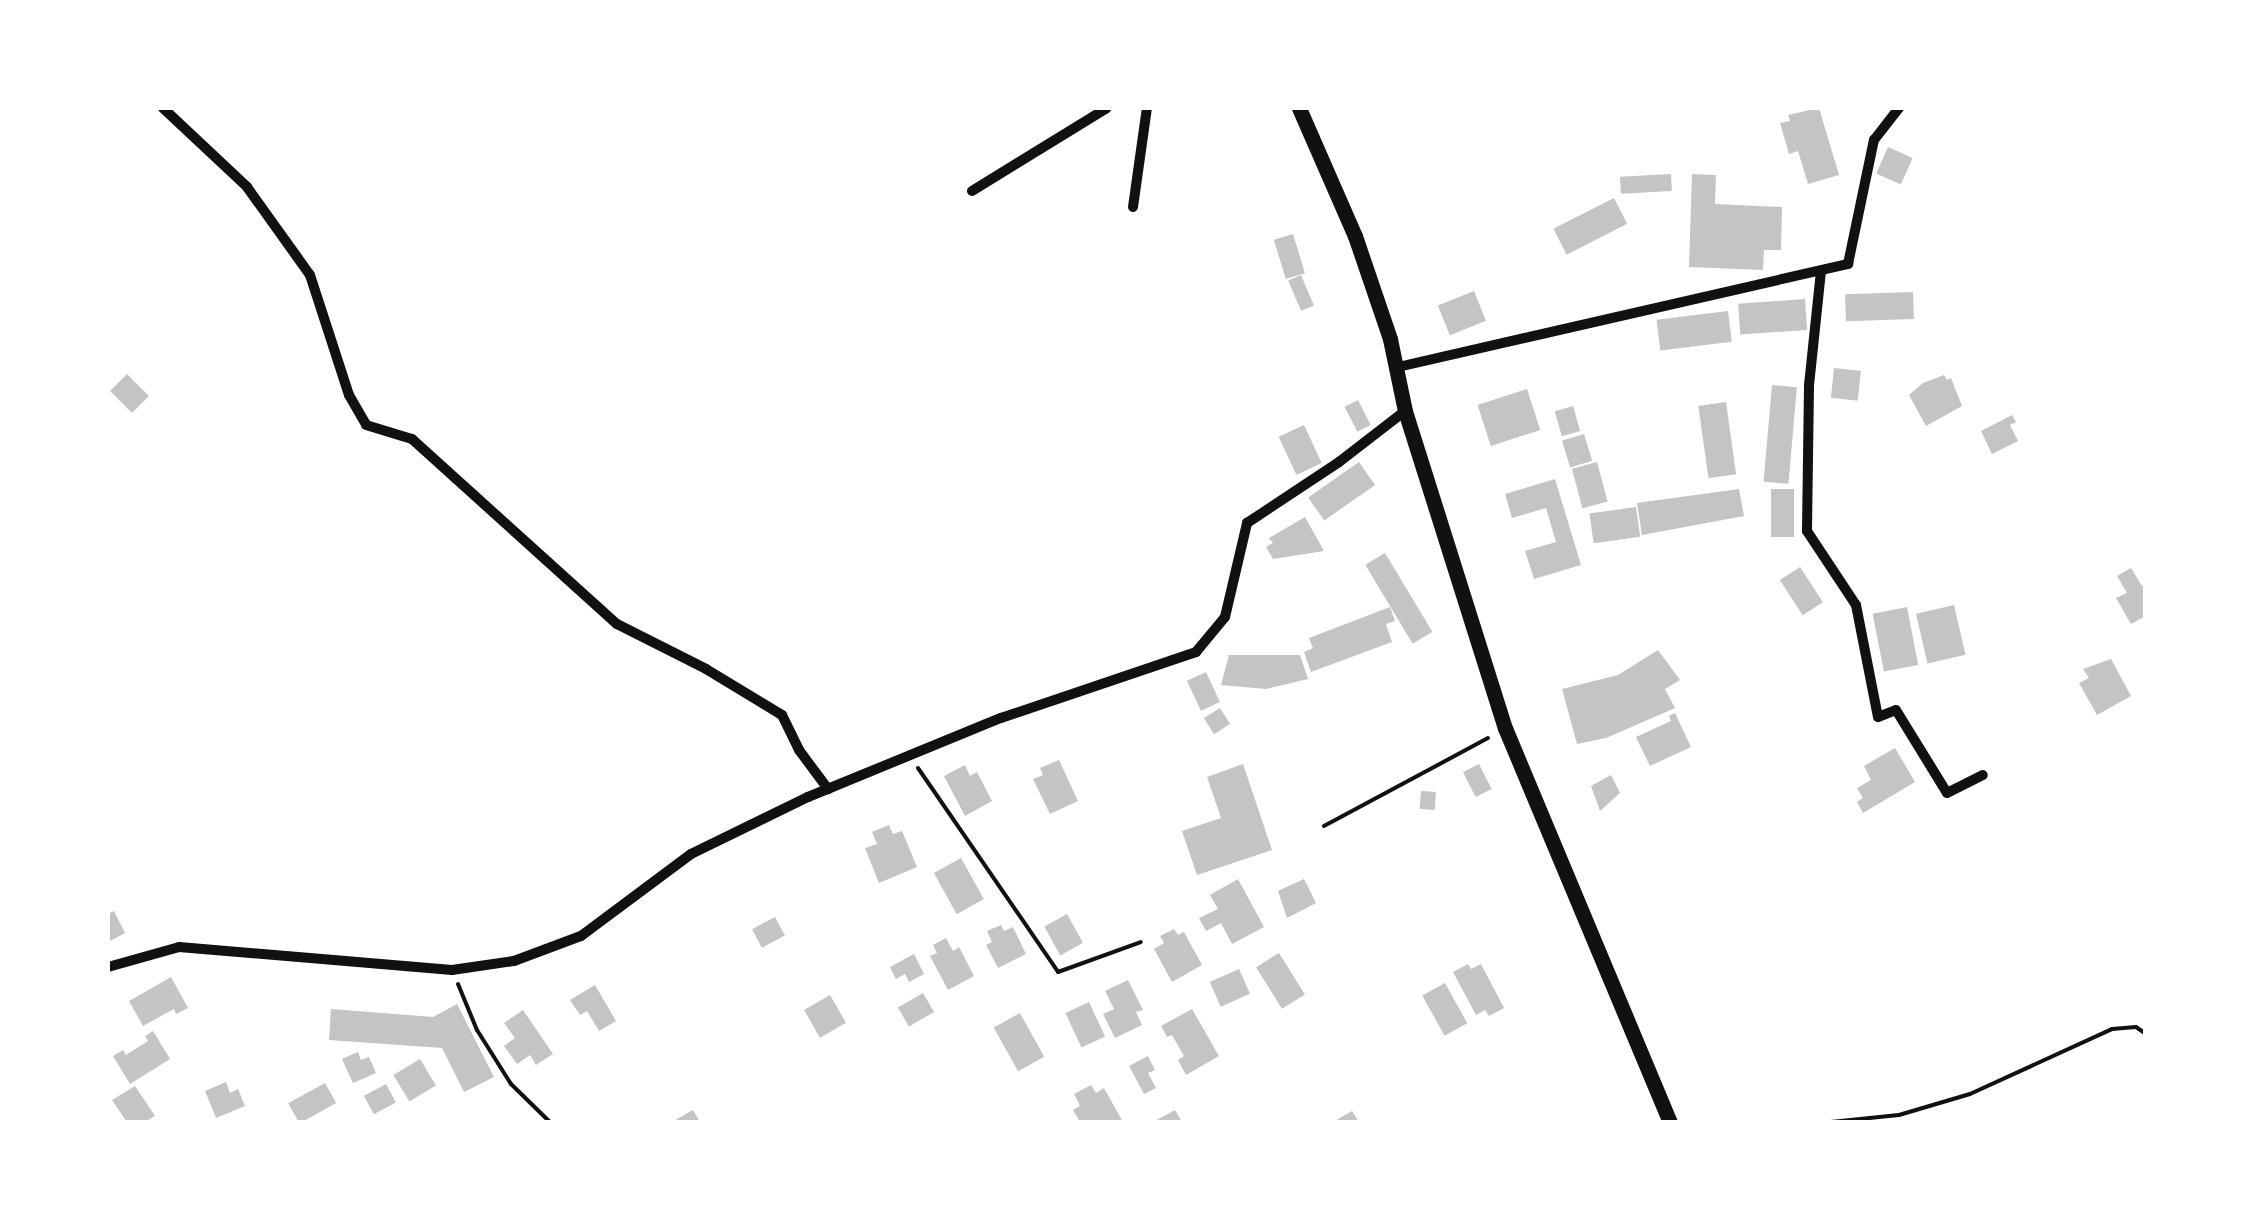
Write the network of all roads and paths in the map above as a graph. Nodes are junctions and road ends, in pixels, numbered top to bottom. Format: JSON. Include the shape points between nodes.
{"nodes":[{"id":1,"x":164,"y":108,"type":"edge"},
{"id":2,"x":1107,"y":108,"type":"edge"},
{"id":3,"x":1147,"y":108,"type":"edge"},
{"id":4,"x":1299,"y":108,"type":"edge"},
{"id":5,"x":1899,"y":108,"type":"edge"},
{"id":6,"x":972,"y":191,"type":"dead end"},
{"id":7,"x":1133,"y":207,"type":"dead end"},
{"id":8,"x":1821,"y":270,"type":"junction"},
{"id":9,"x":1398,"y":367,"type":"junction"},
{"id":10,"x":1404,"y":411,"type":"junction"},
{"id":11,"x":1505,"y":728,"type":"junction"},
{"id":12,"x":910,"y":755,"type":"junction"},
{"id":13,"x":1983,"y":776,"type":"dead end"},
{"id":14,"x":828,"y":788,"type":"junction"},
{"id":15,"x":1324,"y":826,"type":"dead end"},
{"id":16,"x":1140,"y":942,"type":"dead end"},
{"id":17,"x":108,"y":967,"type":"edge"},
{"id":18,"x":452,"y":970,"type":"junction"},
{"id":19,"x":2146,"y":1034,"type":"edge"},
{"id":20,"x":550,"y":1122,"type":"edge"},
{"id":21,"x":1670,"y":1122,"type":"edge"},
{"id":22,"x":1832,"y":1122,"type":"edge"}],
"edges":[{"from":1,"to":14,"type":"street","via":[[247,187],[310,275],[349,394],[366,425],[412,440],[617,624],[782,715],[798,750]]},
{"from":2,"to":6,"type":"street"},
{"from":3,"to":7,"type":"street"},
{"from":4,"to":9,"type":"main road","via":[[1355,236]]},
{"from":5,"to":8,"type":"street","via":[[1874,140],[1848,264]]},
{"from":8,"to":9,"type":"street"},
{"from":8,"to":13,"type":"street","via":[[1809,386],[1806,531],[1856,606],[1878,716],[1896,710],[1947,793]]},
{"from":9,"to":10,"type":"main road"},
{"from":10,"to":11,"type":"main road"},
{"from":10,"to":12,"type":"street","via":[[1248,523],[1225,617],[1196,652]]},
{"from":11,"to":15,"type":"path"},
{"from":11,"to":21,"type":"main road"},
{"from":12,"to":14,"type":"street"},
{"from":12,"to":16,"type":"path","via":[[1058,972]]},
{"from":14,"to":18,"type":"street","via":[[691,854],[581,936],[514,961]]},
{"from":17,"to":18,"type":"street","via":[[179,947]]},
{"from":18,"to":20,"type":"path","via":[[476,1030],[511,1084]]},
{"from":19,"to":22,"type":"path","via":[[2136,1027],[2112,1029],[1970,1094],[1900,1115]]}]}
